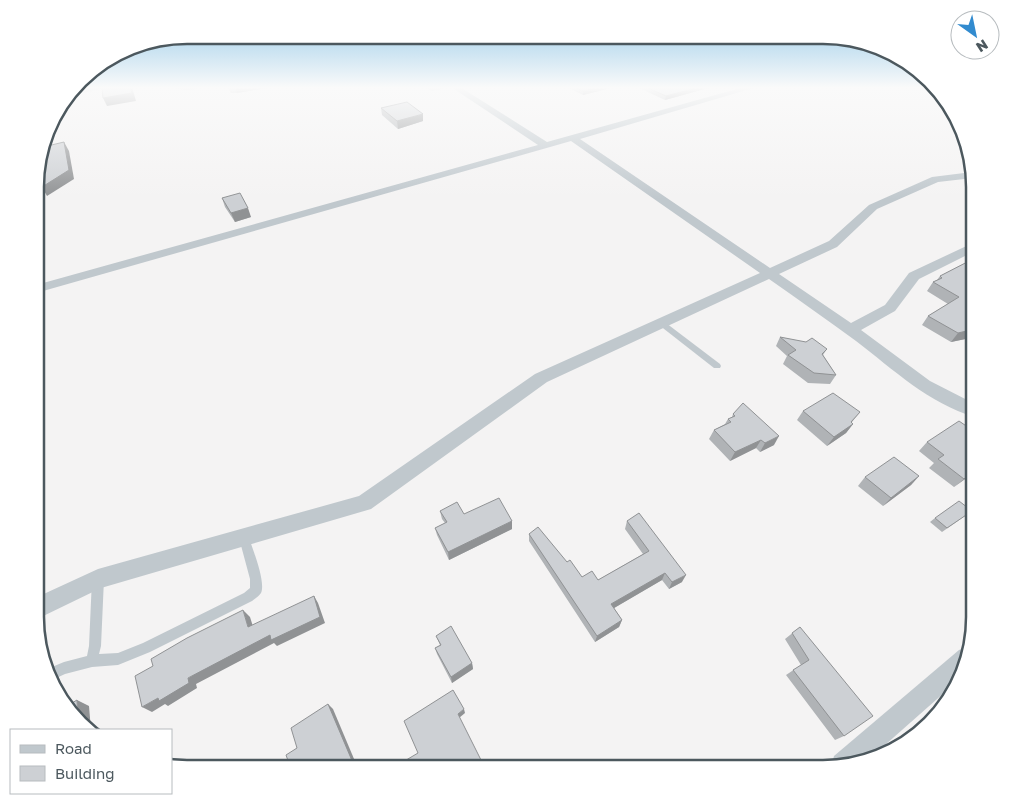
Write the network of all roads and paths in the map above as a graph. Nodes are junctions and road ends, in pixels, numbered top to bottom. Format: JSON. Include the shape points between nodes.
{"nodes":[{"id":1,"x":513,"y":125,"type":"edge"},
{"id":2,"x":620,"y":125,"type":"edge"},
{"id":3,"x":572,"y":138,"type":"junction"},
{"id":4,"x":545,"y":145,"type":"junction"},
{"id":5,"x":966,"y":176,"type":"edge"},
{"id":6,"x":966,"y":250,"type":"edge"},
{"id":7,"x":769,"y":274,"type":"junction"},
{"id":8,"x":44,"y":287,"type":"edge"},
{"id":9,"x":662,"y":322,"type":"junction"},
{"id":10,"x":851,"y":330,"type":"junction"},
{"id":11,"x":717,"y":366,"type":"dead end"},
{"id":12,"x":966,"y":408,"type":"edge"},
{"id":13,"x":244,"y":538,"type":"junction"},
{"id":14,"x":98,"y":579,"type":"junction"},
{"id":15,"x":44,"y":605,"type":"edge"},
{"id":16,"x":92,"y":661,"type":"junction"},
{"id":17,"x":957,"y":667,"type":"edge"},
{"id":18,"x":55,"y":672,"type":"edge"},
{"id":19,"x":853,"y":757,"type":"edge"}],
"edges":[{"from":1,"to":4,"type":"street"},
{"from":2,"to":3,"type":"street"},
{"from":3,"to":4,"type":"street"},
{"from":3,"to":7,"type":"street"},
{"from":4,"to":8,"type":"street"},
{"from":5,"to":7,"type":"street","via":[[936,179],[872,207],[833,244]]},
{"from":6,"to":10,"type":"street","via":[[914,276],[890,308]]},
{"from":7,"to":9,"type":"street"},
{"from":7,"to":10,"type":"street"},
{"from":9,"to":11,"type":"lane"},
{"from":9,"to":13,"type":"street","via":[[541,378],[364,504]]},
{"from":10,"to":12,"type":"street","via":[[925,384]]},
{"from":13,"to":14,"type":"street"},
{"from":13,"to":16,"type":"lane","via":[[256,580],[256,590],[248,597],[146,648],[118,659]]},
{"from":14,"to":15,"type":"street"},
{"from":14,"to":16,"type":"lane"},
{"from":16,"to":18,"type":"lane"},
{"from":17,"to":19,"type":"street"}]}
